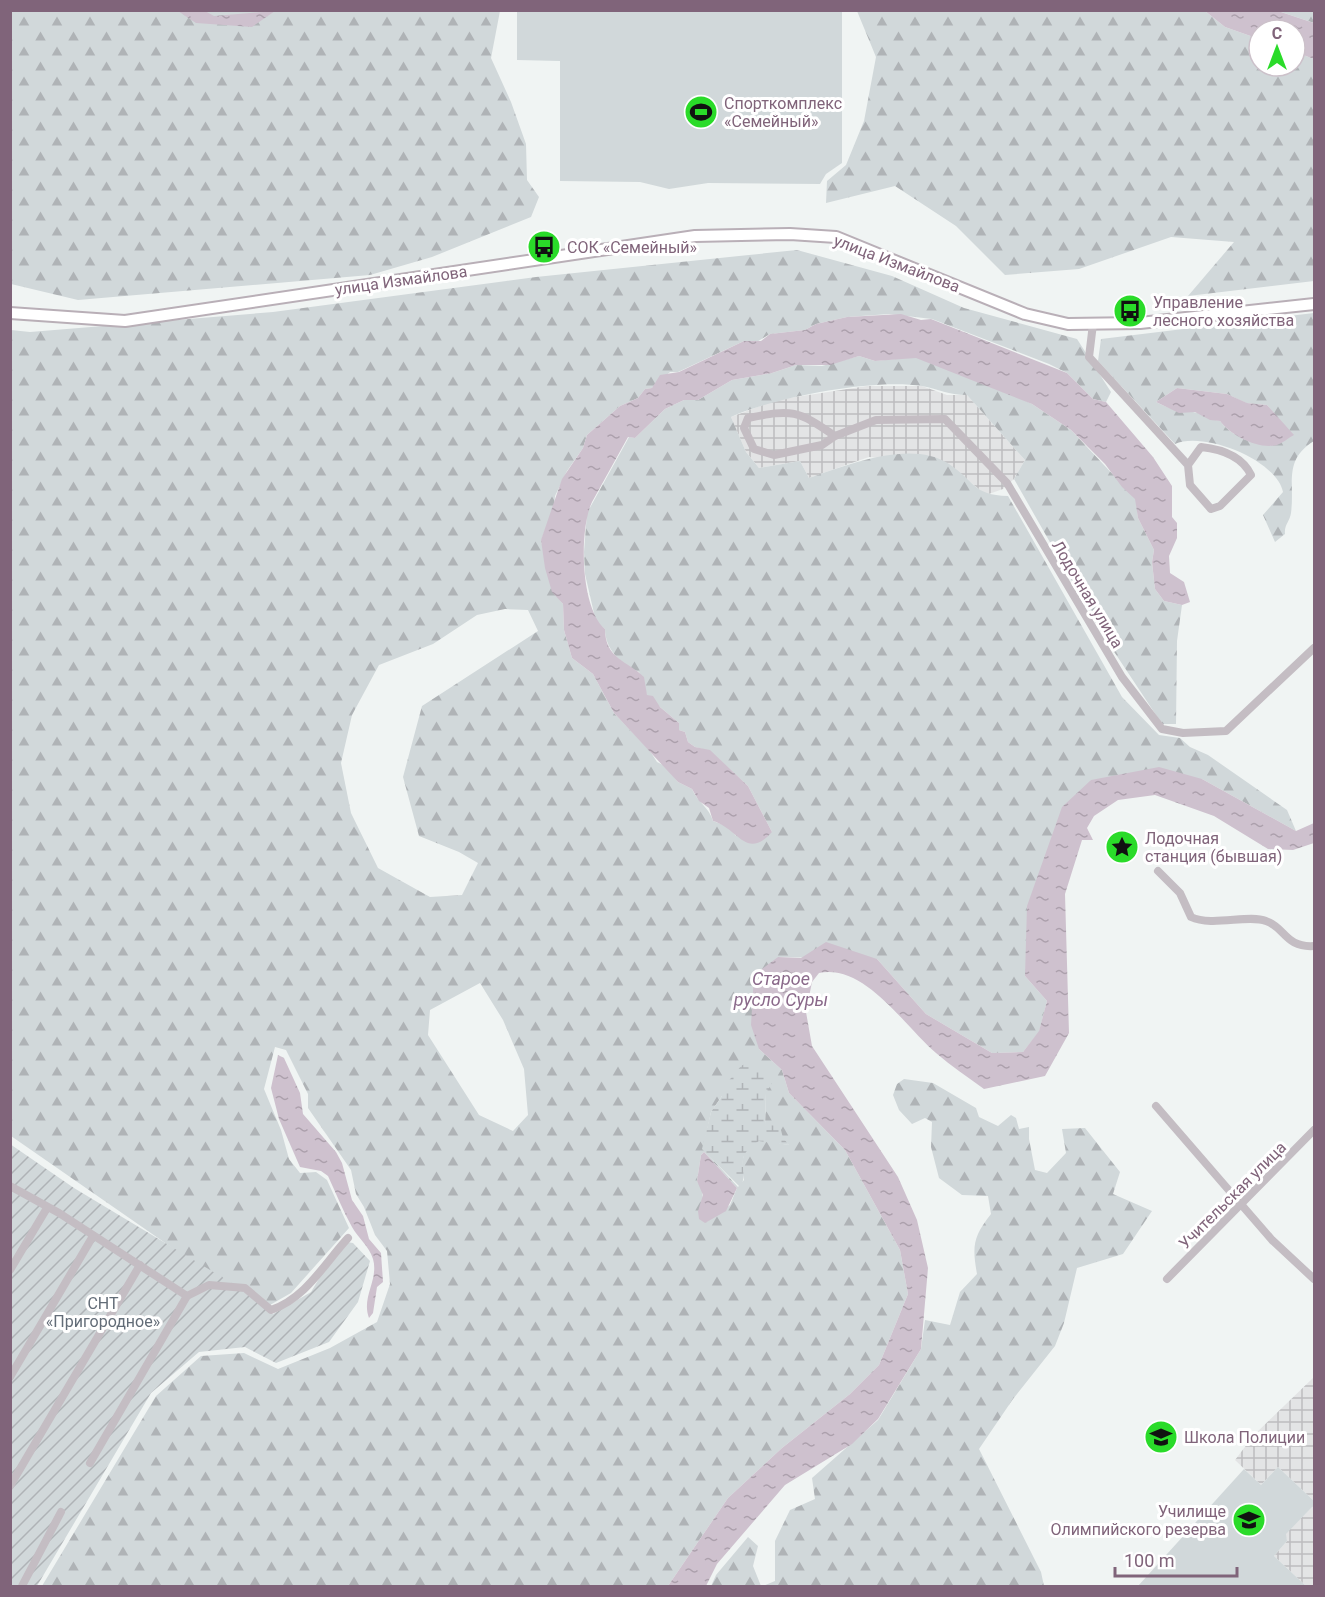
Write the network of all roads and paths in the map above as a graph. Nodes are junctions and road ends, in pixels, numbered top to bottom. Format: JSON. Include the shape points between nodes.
{"nodes":[{"id":1,"x":1314,"y":304,"type":"edge"},
{"id":2,"x":10,"y":313,"type":"edge"},
{"id":3,"x":1092,"y":324,"type":"junction"},
{"id":4,"x":835,"y":436,"type":"junction"},
{"id":5,"x":1188,"y":465,"type":"junction"},
{"id":6,"x":1314,"y":648,"type":"edge"},
{"id":7,"x":1158,"y":871,"type":"dead end"},
{"id":8,"x":1314,"y":946,"type":"edge"},
{"id":9,"x":1156,"y":1106,"type":"dead end"},
{"id":10,"x":1314,"y":1130,"type":"edge"},
{"id":11,"x":10,"y":1186,"type":"edge"},
{"id":12,"x":1241,"y":1204,"type":"junction"},
{"id":13,"x":47,"y":1208,"type":"junction"},
{"id":14,"x":93,"y":1236,"type":"junction"},
{"id":15,"x":348,"y":1238,"type":"dead end"},
{"id":16,"x":140,"y":1265,"type":"junction"},
{"id":17,"x":10,"y":1270,"type":"edge"},
{"id":18,"x":1167,"y":1280,"type":"dead end"},
{"id":19,"x":1314,"y":1280,"type":"edge"},
{"id":20,"x":187,"y":1296,"type":"junction"},
{"id":21,"x":10,"y":1377,"type":"edge"},
{"id":22,"x":90,"y":1463,"type":"dead end"},
{"id":23,"x":10,"y":1486,"type":"edge"},
{"id":24,"x":61,"y":1512,"type":"dead end"},
{"id":25,"x":21,"y":1587,"type":"edge"}],
"edges":[{"from":1,"to":3,"type":"main road","name":"улица Измайлова","via":[[1148,323]]},
{"from":2,"to":3,"type":"main road","name":"улица Измайлова","via":[[125,321],[695,236],[790,234],[836,237],[1025,314],[1068,324]]},
{"from":3,"to":5,"type":"street","via":[[1089,357]]},
{"from":4,"to":4,"type":"street","name":"Лодочная улица","via":[[822,445],[774,455],[754,448],[744,428],[748,418],[784,411],[809,419]]},
{"from":4,"to":6,"type":"street","name":"Лодочная улица","via":[[876,420],[945,419],[1007,483],[1122,677],[1162,729],[1183,733],[1226,731]]},
{"from":5,"to":5,"type":"street","via":[[1190,485],[1210,509],[1221,506],[1251,475],[1247,466],[1220,449],[1201,447]]},
{"from":7,"to":8,"type":"street","via":[[1180,893],[1191,917],[1266,921],[1292,941]]},
{"from":9,"to":12,"type":"street"},
{"from":10,"to":12,"type":"street","name":"Учительская улица"},
{"from":11,"to":13,"type":"street"},
{"from":12,"to":18,"type":"street","name":"Учительская улица"},
{"from":12,"to":19,"type":"street"},
{"from":13,"to":14,"type":"street"},
{"from":13,"to":17,"type":"street"},
{"from":14,"to":16,"type":"street"},
{"from":14,"to":21,"type":"street"},
{"from":15,"to":20,"type":"street","via":[[309,1287],[272,1311],[245,1288],[209,1285]]},
{"from":16,"to":20,"type":"street"},
{"from":16,"to":23,"type":"street"},
{"from":20,"to":22,"type":"street"},
{"from":24,"to":25,"type":"street"}]}
